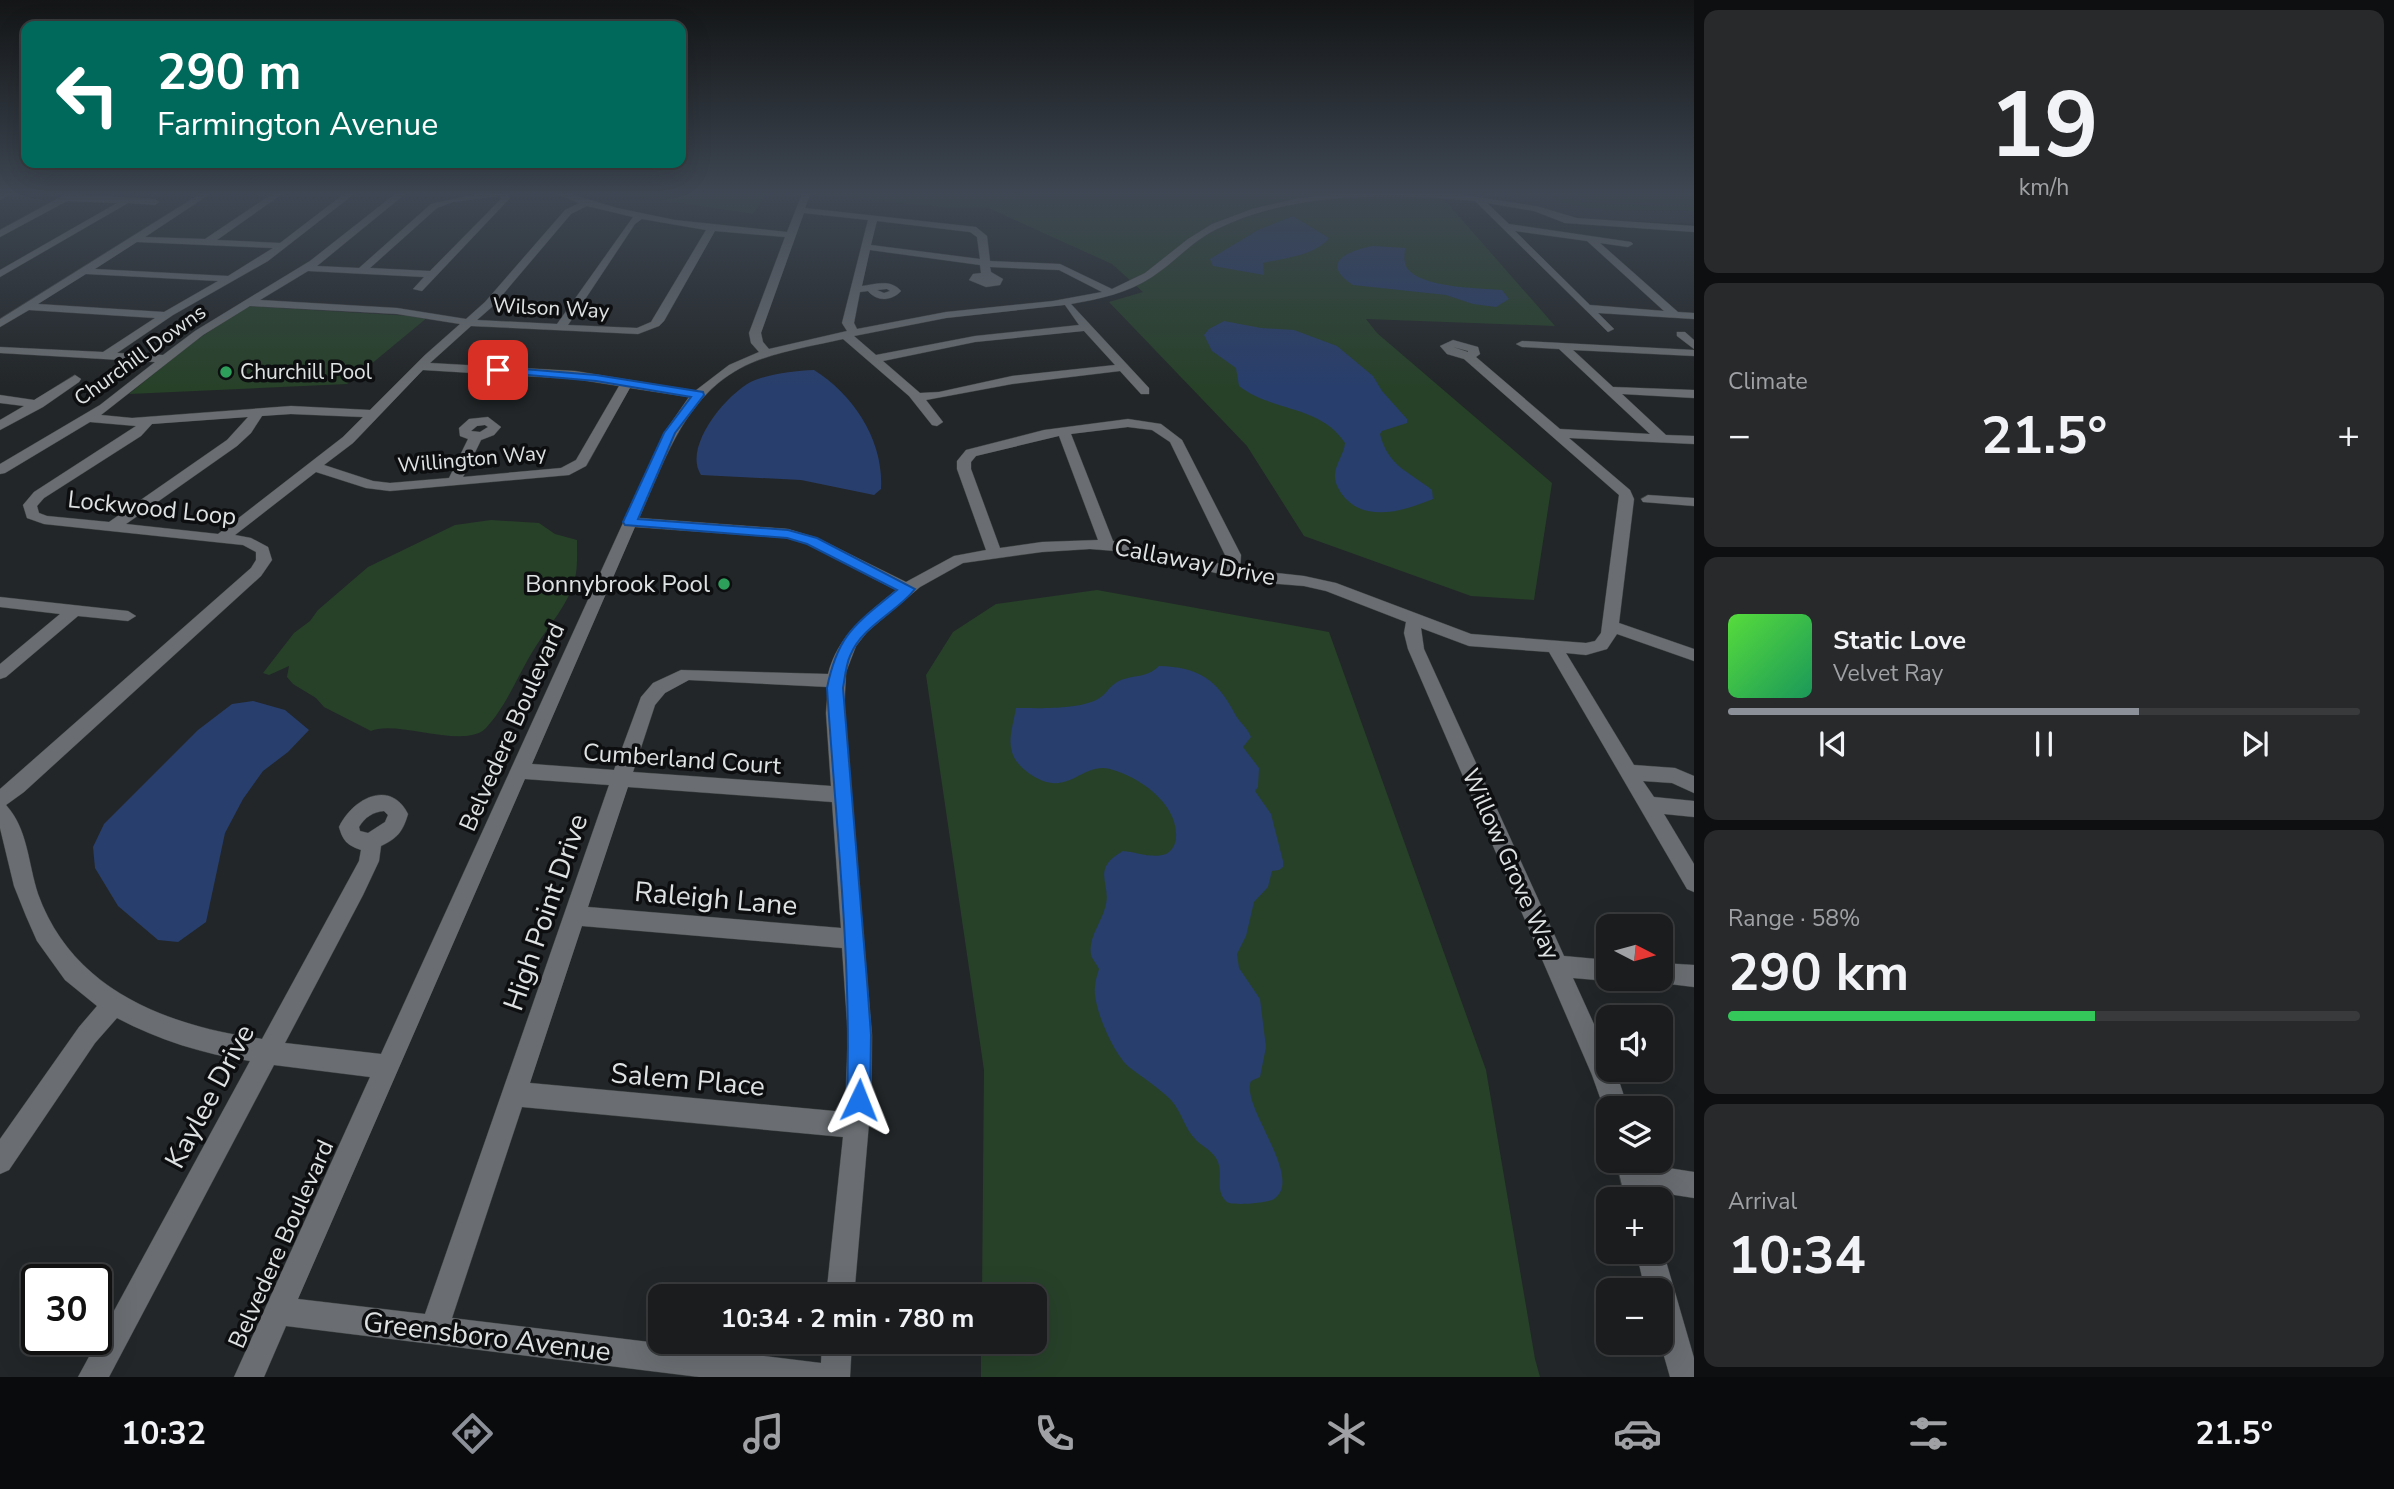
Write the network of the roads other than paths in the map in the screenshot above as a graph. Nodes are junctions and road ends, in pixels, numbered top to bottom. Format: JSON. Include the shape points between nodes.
{"nodes":[{"id":1,"x":27,"y":258,"type":"edge"},
{"id":2,"x":104,"y":258,"type":"edge"},
{"id":3,"x":262,"y":258,"type":"edge"},
{"id":4,"x":318,"y":258,"type":"edge"},
{"id":5,"x":375,"y":258,"type":"edge"},
{"id":6,"x":448,"y":258,"type":"edge"},
{"id":7,"x":528,"y":258,"type":"edge"},
{"id":8,"x":607,"y":258,"type":"edge"},
{"id":9,"x":695,"y":258,"type":"edge"},
{"id":10,"x":783,"y":258,"type":"edge"},
{"id":11,"x":863,"y":258,"type":"edge"},
{"id":12,"x":930,"y":258,"type":"edge"},
{"id":13,"x":984,"y":258,"type":"edge"},
{"id":14,"x":1170,"y":258,"type":"edge"},
{"id":15,"x":1538,"y":258,"type":"edge"},
{"id":16,"x":1611,"y":258,"type":"edge"},
{"id":17,"x":305,"y":268,"type":"junction"},
{"id":18,"x":985,"y":268,"type":"junction"},
{"id":19,"x":84,"y":271,"type":"junction"},
{"id":20,"x":361,"y":271,"type":"junction"},
{"id":21,"x":0,"y":274,"type":"edge"},
{"id":22,"x":432,"y":274,"type":"junction"},
{"id":23,"x":230,"y":279,"type":"junction"},
{"id":24,"x":418,"y":289,"type":"dead end"},
{"id":25,"x":856,"y":289,"type":"junction"},
{"id":26,"x":872,"y":290,"type":"dead end"},
{"id":27,"x":1110,"y":292,"type":"junction"},
{"id":28,"x":248,"y":303,"type":"junction"},
{"id":29,"x":27,"y":307,"type":"junction"},
{"id":30,"x":1069,"y":307,"type":"dead end"},
{"id":31,"x":1586,"y":307,"type":"junction"},
{"id":32,"x":166,"y":315,"type":"junction"},
{"id":33,"x":1675,"y":315,"type":"junction"},
{"id":34,"x":1694,"y":316,"type":"edge"},
{"id":35,"x":468,"y":323,"type":"junction"},
{"id":36,"x":0,"y":324,"type":"edge"},
{"id":37,"x":1087,"y":327,"type":"junction"},
{"id":38,"x":560,"y":328,"type":"junction"},
{"id":39,"x":1608,"y":329,"type":"dead end"},
{"id":40,"x":850,"y":334,"type":"junction"},
{"id":41,"x":1681,"y":334,"type":"dead end"},
{"id":42,"x":1522,"y":344,"type":"dead end"},
{"id":43,"x":1562,"y":346,"type":"junction"},
{"id":44,"x":1694,"y":346,"type":"edge"},
{"id":45,"x":0,"y":350,"type":"edge"},
{"id":46,"x":1694,"y":353,"type":"edge"},
{"id":47,"x":767,"y":354,"type":"junction"},
{"id":48,"x":105,"y":356,"type":"junction"},
{"id":49,"x":1468,"y":356,"type":"dead end"},
{"id":50,"x":166,"y":359,"type":"junction"},
{"id":51,"x":874,"y":359,"type":"junction"},
{"id":52,"x":421,"y":366,"type":"junction"},
{"id":53,"x":1124,"y":367,"type":"junction"},
{"id":54,"x":75,"y":379,"type":"dead end"},
{"id":55,"x":628,"y":383,"type":"junction"},
{"id":56,"x":1609,"y":390,"type":"junction"},
{"id":57,"x":1145,"y":391,"type":"dead end"},
{"id":58,"x":1694,"y":394,"type":"edge"},
{"id":59,"x":699,"y":395,"type":"junction"},
{"id":60,"x":916,"y":397,"type":"junction"},
{"id":61,"x":0,"y":399,"type":"edge"},
{"id":62,"x":39,"y":404,"type":"junction"},
{"id":63,"x":258,"y":412,"type":"junction"},
{"id":64,"x":374,"y":414,"type":"junction"},
{"id":65,"x":89,"y":418,"type":"junction"},
{"id":66,"x":148,"y":421,"type":"junction"},
{"id":67,"x":937,"y":422,"type":"dead end"},
{"id":68,"x":0,"y":426,"type":"edge"},
{"id":69,"x":1063,"y":431,"type":"junction"},
{"id":70,"x":1557,"y":433,"type":"junction"},
{"id":71,"x":476,"y":436,"type":"dead end"},
{"id":72,"x":1662,"y":439,"type":"junction"},
{"id":73,"x":1694,"y":440,"type":"edge"},
{"id":74,"x":0,"y":453,"type":"edge"},
{"id":75,"x":20,"y":458,"type":"junction"},
{"id":76,"x":315,"y":467,"type":"junction"},
{"id":77,"x":0,"y":470,"type":"edge"},
{"id":78,"x":454,"y":481,"type":"junction"},
{"id":79,"x":1648,"y":499,"type":"dead end"},
{"id":80,"x":1694,"y":502,"type":"edge"},
{"id":81,"x":630,"y":522,"type":"junction"},
{"id":82,"x":112,"y":527,"type":"junction"},
{"id":83,"x":222,"y":538,"type":"junction"},
{"id":84,"x":1107,"y":545,"type":"junction"},
{"id":85,"x":994,"y":552,"type":"junction"},
{"id":86,"x":1232,"y":572,"type":"junction"},
{"id":87,"x":907,"y":589,"type":"junction"},
{"id":88,"x":0,"y":602,"type":"edge"},
{"id":89,"x":75,"y":610,"type":"junction"},
{"id":90,"x":128,"y":617,"type":"dead end"},
{"id":91,"x":1415,"y":620,"type":"junction"},
{"id":92,"x":1610,"y":626,"type":"junction"},
{"id":93,"x":1554,"y":647,"type":"junction"},
{"id":94,"x":1694,"y":654,"type":"edge"},
{"id":95,"x":0,"y":673,"type":"edge"},
{"id":96,"x":836,"y":681,"type":"junction"},
{"id":97,"x":518,"y":772,"type":"junction"},
{"id":98,"x":1628,"y":772,"type":"junction"},
{"id":99,"x":621,"y":779,"type":"junction"},
{"id":100,"x":1694,"y":785,"type":"edge"},
{"id":101,"x":842,"y":795,"type":"junction"},
{"id":102,"x":0,"y":799,"type":"edge"},
{"id":103,"x":1648,"y":805,"type":"junction"},
{"id":104,"x":1694,"y":809,"type":"edge"},
{"id":105,"x":0,"y":811,"type":"edge"},
{"id":106,"x":372,"y":841,"type":"dead end"},
{"id":107,"x":1694,"y":883,"type":"edge"},
{"id":108,"x":575,"y":916,"type":"junction"},
{"id":109,"x":853,"y":939,"type":"junction"},
{"id":110,"x":1556,"y":966,"type":"junction"},
{"id":111,"x":1596,"y":969,"type":"edge"},
{"id":112,"x":1673,"y":975,"type":"edge"},
{"id":113,"x":1694,"y":976,"type":"edge"},
{"id":114,"x":114,"y":1004,"type":"junction"},
{"id":115,"x":269,"y":1051,"type":"junction"},
{"id":116,"x":387,"y":1067,"type":"junction"},
{"id":117,"x":514,"y":1094,"type":"junction"},
{"id":118,"x":1612,"y":1096,"type":"edge"},
{"id":119,"x":856,"y":1126,"type":"junction"},
{"id":120,"x":0,"y":1161,"type":"edge"},
{"id":121,"x":1633,"y":1178,"type":"edge"},
{"id":122,"x":1694,"y":1185,"type":"edge"},
{"id":123,"x":841,"y":1284,"type":"edge"},
{"id":124,"x":278,"y":1311,"type":"junction"},
{"id":125,"x":434,"y":1330,"type":"junction"},
{"id":126,"x":1673,"y":1336,"type":"edge"},
{"id":127,"x":836,"y":1354,"type":"edge"},
{"id":128,"x":93,"y":1377,"type":"edge"},
{"id":129,"x":249,"y":1377,"type":"edge"},
{"id":130,"x":820,"y":1377,"type":"edge"},
{"id":131,"x":835,"y":1377,"type":"edge"},
{"id":132,"x":1685,"y":1377,"type":"edge"}],
"edges":[{"from":1,"to":21,"type":"street"},
{"from":2,"to":19,"type":"street"},
{"from":3,"to":23,"type":"street"},
{"from":4,"to":17,"type":"street","name":"Churchill Downs"},
{"from":5,"to":20,"type":"street"},
{"from":6,"to":22,"type":"street"},
{"from":7,"to":35,"type":"street"},
{"from":8,"to":38,"type":"street"},
{"from":9,"to":38,"type":"street","name":"Wilson Way","via":[[655,324],[638,331]]},
{"from":10,"to":47,"type":"street","via":[[755,333]]},
{"from":11,"to":25,"type":"street"},
{"from":12,"to":18,"type":"street"},
{"from":13,"to":18,"type":"street"},
{"from":14,"to":27,"type":"street","name":"Belvedere Boulevard","via":[[1157,270]]},
{"from":15,"to":31,"type":"street"},
{"from":16,"to":33,"type":"street"},
{"from":17,"to":20,"type":"street"},
{"from":17,"to":28,"type":"street","name":"Churchill Downs"},
{"from":18,"to":27,"type":"street","via":[[1060,267]]},
{"from":19,"to":23,"type":"street"},
{"from":19,"to":29,"type":"street"},
{"from":20,"to":22,"type":"street"},
{"from":22,"to":24,"type":"street"},
{"from":23,"to":32,"type":"street"},
{"from":25,"to":26,"type":"street"},
{"from":25,"to":40,"type":"street"},
{"from":27,"to":40,"type":"street","name":"Belvedere Boulevard","via":[[1065,302],[920,319]]},
{"from":28,"to":35,"type":"street","name":"Wilson Way","via":[[409,312]]},
{"from":28,"to":50,"type":"street","name":"Churchill Downs"},
{"from":29,"to":32,"type":"street"},
{"from":29,"to":36,"type":"street"},
{"from":30,"to":37,"type":"street"},
{"from":31,"to":33,"type":"street"},
{"from":31,"to":39,"type":"street"},
{"from":32,"to":48,"type":"street"},
{"from":33,"to":34,"type":"street"},
{"from":35,"to":38,"type":"street","name":"Wilson Way"},
{"from":35,"to":52,"type":"street"},
{"from":37,"to":51,"type":"street","via":[[965,341]]},
{"from":37,"to":53,"type":"street"},
{"from":40,"to":47,"type":"street","name":"Belvedere Boulevard"},
{"from":40,"to":51,"type":"street"},
{"from":41,"to":44,"type":"street"},
{"from":42,"to":43,"type":"street"},
{"from":43,"to":46,"type":"street"},
{"from":43,"to":56,"type":"street"},
{"from":45,"to":48,"type":"street"},
{"from":47,"to":59,"type":"street","name":"Belvedere Boulevard","via":[[721,374]]},
{"from":48,"to":50,"type":"street"},
{"from":49,"to":70,"type":"street"},
{"from":50,"to":65,"type":"street","name":"Churchill Downs"},
{"from":51,"to":60,"type":"street"},
{"from":52,"to":55,"type":"street","via":[[550,373]]},
{"from":52,"to":64,"type":"street"},
{"from":53,"to":57,"type":"street"},
{"from":53,"to":60,"type":"street"},
{"from":54,"to":62,"type":"street"},
{"from":55,"to":59,"type":"street"},
{"from":55,"to":78,"type":"street","name":"Willington Way","via":[[575,468],[554,474]]},
{"from":56,"to":58,"type":"street"},
{"from":56,"to":72,"type":"street"},
{"from":59,"to":81,"type":"street","name":"Belvedere Boulevard","via":[[670,433]]},
{"from":60,"to":67,"type":"street"},
{"from":61,"to":62,"type":"street"},
{"from":62,"to":68,"type":"street"},
{"from":63,"to":64,"type":"street"},
{"from":63,"to":66,"type":"street"},
{"from":63,"to":82,"type":"street","via":[[232,443]]},
{"from":64,"to":76,"type":"street"},
{"from":65,"to":66,"type":"street"},
{"from":65,"to":75,"type":"street","name":"Churchill Downs"},
{"from":66,"to":82,"type":"street","name":"Lockwood Loop","via":[[30,505],[36,518]]},
{"from":69,"to":84,"type":"street"},
{"from":69,"to":85,"type":"street","via":[[990,447],[971,453],[964,461]]},
{"from":69,"to":86,"type":"street","via":[[1128,423],[1168,432],[1233,555]]},
{"from":70,"to":72,"type":"street"},
{"from":70,"to":92,"type":"street","via":[[1625,493]]},
{"from":71,"to":78,"type":"street"},
{"from":72,"to":73,"type":"street"},
{"from":74,"to":75,"type":"street"},
{"from":75,"to":77,"type":"street","name":"Churchill Downs"},
{"from":76,"to":78,"type":"street","name":"Willington Way","via":[[380,487]]},
{"from":76,"to":83,"type":"street"},
{"from":79,"to":80,"type":"street"},
{"from":81,"to":87,"type":"street","via":[[788,534],[812,541]]},
{"from":81,"to":97,"type":"street","name":"Belvedere Boulevard"},
{"from":82,"to":83,"type":"street","name":"Lockwood Loop"},
{"from":83,"to":102,"type":"street","name":"Lockwood Loop","via":[[259,545],[265,555],[261,566]]},
{"from":84,"to":85,"type":"street","name":"Callaway Drive"},
{"from":84,"to":86,"type":"street","name":"Callaway Drive"},
{"from":85,"to":87,"type":"street","name":"Callaway Drive","via":[[951,562]]},
{"from":86,"to":91,"type":"street","name":"Callaway Drive","via":[[1330,587]]},
{"from":87,"to":96,"type":"street","name":"Callaway Drive","via":[[848,644]]},
{"from":88,"to":89,"type":"street"},
{"from":89,"to":90,"type":"street"},
{"from":89,"to":95,"type":"street"},
{"from":91,"to":93,"type":"street","name":"Callaway Drive","via":[[1469,640]]},
{"from":91,"to":110,"type":"street","name":"Willow Grove Way","via":[[1416,649]]},
{"from":92,"to":93,"type":"street","name":"Callaway Drive","via":[[1606,641],[1595,648]]},
{"from":92,"to":94,"type":"street"},
{"from":93,"to":98,"type":"street"},
{"from":96,"to":99,"type":"street","name":"High Point Drive","via":[[701,673],[672,679],[647,702]]},
{"from":96,"to":101,"type":"street","name":"Callaway Drive"},
{"from":97,"to":99,"type":"street","name":"Cumberland Court"},
{"from":97,"to":116,"type":"street","name":"Belvedere Boulevard"},
{"from":98,"to":100,"type":"street","via":[[1675,776]]},
{"from":98,"to":103,"type":"street"},
{"from":99,"to":101,"type":"street","name":"Cumberland Court"},
{"from":99,"to":108,"type":"street","name":"High Point Drive"},
{"from":101,"to":109,"type":"street","name":"Callaway Drive"},
{"from":103,"to":104,"type":"street"},
{"from":103,"to":107,"type":"street"},
{"from":105,"to":114,"type":"street","via":[[13,830],[24,885],[46,936],[80,978]]},
{"from":106,"to":115,"type":"street","name":"Kaylee Drive","via":[[369,861],[356,888]]},
{"from":108,"to":109,"type":"street","name":"Raleigh Lane"},
{"from":108,"to":117,"type":"street","name":"High Point Drive"},
{"from":109,"to":119,"type":"street","name":"Callaway Drive","via":[[860,1035]]},
{"from":110,"to":111,"type":"street"},
{"from":110,"to":118,"type":"street","name":"Willow Grove Way"},
{"from":112,"to":113,"type":"street"},
{"from":114,"to":115,"type":"street","via":[[164,1029],[200,1040]]},
{"from":114,"to":120,"type":"street","via":[[87,1035]]},
{"from":115,"to":116,"type":"street"},
{"from":115,"to":128,"type":"street","name":"Kaylee Drive"},
{"from":116,"to":124,"type":"street","name":"Belvedere Boulevard"},
{"from":117,"to":119,"type":"street","name":"Salem Place"},
{"from":117,"to":125,"type":"street","name":"High Point Drive"},
{"from":119,"to":123,"type":"street","name":"Callaway Drive"},
{"from":121,"to":122,"type":"street"},
{"from":124,"to":125,"type":"street","name":"Greensboro Avenue"},
{"from":124,"to":129,"type":"street","name":"Belvedere Boulevard"},
{"from":125,"to":130,"type":"street","name":"Greensboro Avenue"},
{"from":126,"to":132,"type":"street"},
{"from":127,"to":131,"type":"street"}]}
